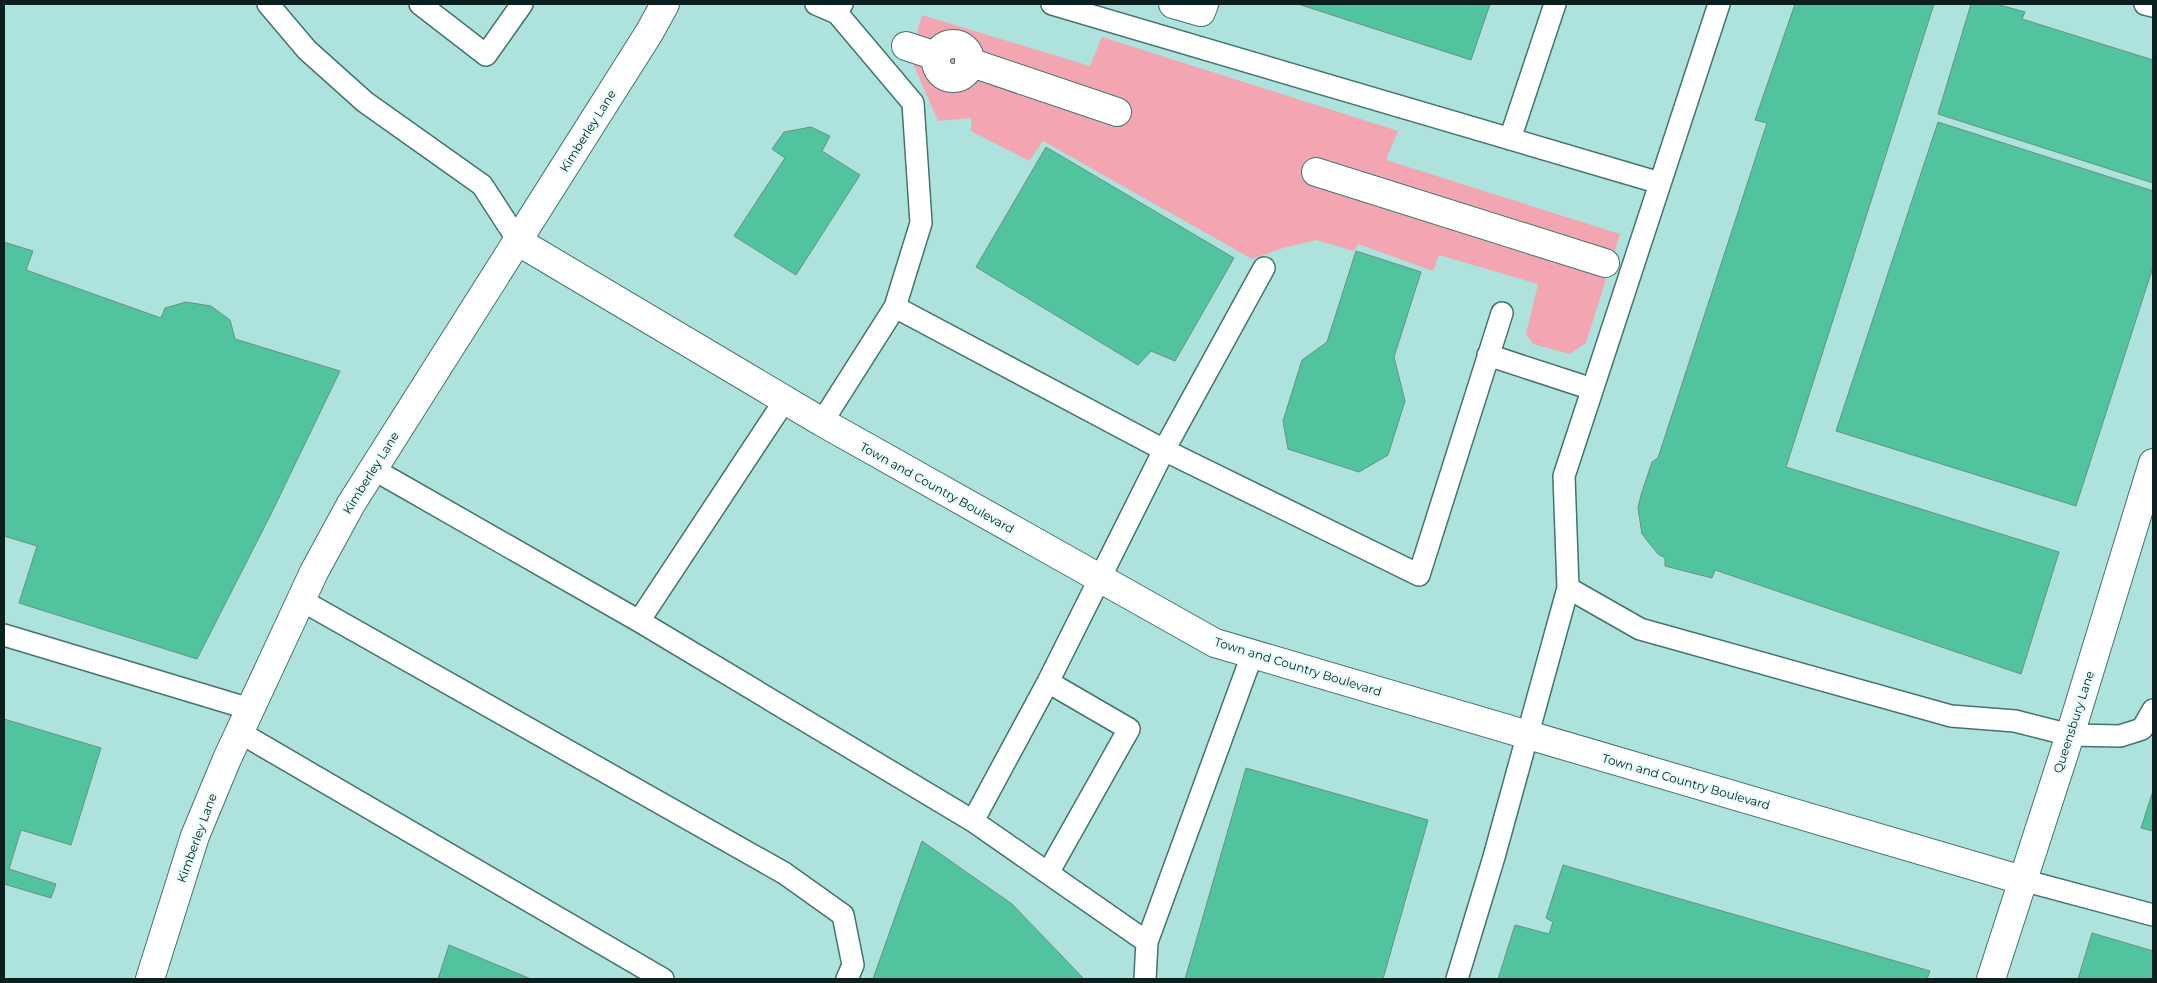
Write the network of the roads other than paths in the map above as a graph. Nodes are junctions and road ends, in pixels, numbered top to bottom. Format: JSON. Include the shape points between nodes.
{"nodes":[{"id":1,"x":268,"y":4,"type":"edge"},
{"id":2,"x":420,"y":4,"type":"edge"},
{"id":3,"x":522,"y":4,"type":"edge"},
{"id":4,"x":665,"y":4,"type":"edge"},
{"id":5,"x":816,"y":4,"type":"edge"},
{"id":6,"x":1052,"y":4,"type":"edge"},
{"id":7,"x":1173,"y":4,"type":"edge"},
{"id":8,"x":1204,"y":4,"type":"edge"},
{"id":9,"x":1556,"y":4,"type":"edge"},
{"id":10,"x":1719,"y":4,"type":"edge"},
{"id":11,"x":2145,"y":4,"type":"edge"},
{"id":12,"x":2153,"y":6,"type":"edge"},
{"id":13,"x":840,"y":8,"type":"edge"},
{"id":14,"x":906,"y":46,"type":"dead end"},
{"id":15,"x":1117,"y":112,"type":"dead end"},
{"id":16,"x":1510,"y":139,"type":"junction"},
{"id":17,"x":1316,"y":172,"type":"dead end"},
{"id":18,"x":1660,"y":183,"type":"junction"},
{"id":19,"x":519,"y":242,"type":"junction"},
{"id":20,"x":1606,"y":263,"type":"dead end"},
{"id":21,"x":1264,"y":268,"type":"dead end"},
{"id":22,"x":895,"y":307,"type":"junction"},
{"id":23,"x":1502,"y":313,"type":"dead end"},
{"id":24,"x":1488,"y":355,"type":"junction"},
{"id":25,"x":1592,"y":390,"type":"junction"},
{"id":26,"x":785,"y":400,"type":"junction"},
{"id":27,"x":822,"y":422,"type":"junction"},
{"id":28,"x":1164,"y":450,"type":"junction"},
{"id":29,"x":2153,"y":464,"type":"edge"},
{"id":30,"x":373,"y":469,"type":"junction"},
{"id":31,"x":2148,"y":499,"type":"edge"},
{"id":32,"x":1099,"y":579,"type":"junction"},
{"id":33,"x":1568,"y":588,"type":"junction"},
{"id":34,"x":301,"y":600,"type":"junction"},
{"id":35,"x":639,"y":621,"type":"junction"},
{"id":36,"x":4,"y":635,"type":"edge"},
{"id":37,"x":1252,"y":655,"type":"junction"},
{"id":38,"x":1048,"y":682,"type":"junction"},
{"id":39,"x":2153,"y":710,"type":"edge"},
{"id":40,"x":245,"y":720,"type":"junction"},
{"id":41,"x":2070,"y":735,"type":"junction"},
{"id":42,"x":1528,"y":736,"type":"junction"},
{"id":43,"x":973,"y":821,"type":"junction"},
{"id":44,"x":1048,"y":873,"type":"junction"},
{"id":45,"x":2022,"y":880,"type":"junction"},
{"id":46,"x":2153,"y":915,"type":"edge"},
{"id":47,"x":1148,"y":942,"type":"junction"},
{"id":48,"x":638,"y":973,"type":"edge"},
{"id":49,"x":150,"y":979,"type":"edge"},
{"id":50,"x":663,"y":979,"type":"edge"},
{"id":51,"x":847,"y":979,"type":"edge"},
{"id":52,"x":1145,"y":979,"type":"edge"},
{"id":53,"x":1457,"y":979,"type":"edge"},
{"id":54,"x":1991,"y":979,"type":"edge"}],
"edges":[{"from":1,"to":19,"type":"lane","via":[[307,50],[365,102],[482,184]]},
{"from":2,"to":3,"type":"lane","via":[[486,55]]},
{"from":4,"to":19,"type":"street","name":"Kimberley Lane"},
{"from":5,"to":13,"type":"lane"},
{"from":6,"to":16,"type":"lane"},
{"from":7,"to":8,"type":"street","via":[[1201,12]]},
{"from":9,"to":16,"type":"lane"},
{"from":10,"to":18,"type":"lane"},
{"from":11,"to":12,"type":"lane"},
{"from":13,"to":22,"type":"lane","via":[[912,103],[921,223]]},
{"from":14,"to":15,"type":"street","via":[[936,56],[940,72],[950,78],[966,72],[969,62]]},
{"from":16,"to":18,"type":"lane"},
{"from":17,"to":20,"type":"street"},
{"from":18,"to":25,"type":"lane"},
{"from":19,"to":26,"type":"street","name":"Town and Country Boulevard"},
{"from":19,"to":30,"type":"street","name":"Kimberley Lane"},
{"from":21,"to":28,"type":"lane"},
{"from":22,"to":27,"type":"lane"},
{"from":22,"to":28,"type":"lane"},
{"from":23,"to":24,"type":"lane"},
{"from":24,"to":25,"type":"lane"},
{"from":24,"to":28,"type":"lane","via":[[1420,575]]},
{"from":25,"to":33,"type":"lane","via":[[1564,476]]},
{"from":26,"to":27,"type":"street","name":"Town and Country Boulevard"},
{"from":26,"to":35,"type":"lane"},
{"from":27,"to":32,"type":"street","name":"Town and Country Boulevard"},
{"from":28,"to":32,"type":"lane"},
{"from":29,"to":31,"type":"street","name":"Queensbury Lane"},
{"from":30,"to":34,"type":"street","name":"Kimberley Lane"},
{"from":30,"to":35,"type":"lane"},
{"from":31,"to":41,"type":"street","name":"Queensbury Lane"},
{"from":32,"to":37,"type":"street","name":"Town and Country Boulevard","via":[[1215,643]]},
{"from":32,"to":38,"type":"lane"},
{"from":33,"to":41,"type":"lane","via":[[1640,629],[1951,716],[2015,720]]},
{"from":33,"to":42,"type":"lane"},
{"from":34,"to":40,"type":"street","name":"Kimberley Lane"},
{"from":34,"to":51,"type":"lane","via":[[784,874],[843,915],[853,965]]},
{"from":35,"to":43,"type":"lane"},
{"from":36,"to":40,"type":"lane"},
{"from":37,"to":42,"type":"street","name":"Town and Country Boulevard"},
{"from":37,"to":47,"type":"lane"},
{"from":38,"to":43,"type":"lane"},
{"from":38,"to":44,"type":"lane","via":[[1129,729]]},
{"from":39,"to":41,"type":"lane","via":[[2142,729],[2120,736]]},
{"from":40,"to":48,"type":"lane"},
{"from":40,"to":49,"type":"street","name":"Kimberley Lane","via":[[195,836]]},
{"from":41,"to":45,"type":"street","name":"Queensbury Lane"},
{"from":42,"to":45,"type":"street","name":"Town and Country Boulevard"},
{"from":42,"to":53,"type":"lane"},
{"from":43,"to":44,"type":"lane"},
{"from":44,"to":47,"type":"lane"},
{"from":45,"to":46,"type":"lane","name":"Town and Country Boulevard"},
{"from":45,"to":54,"type":"street","name":"Queensbury Lane"},
{"from":47,"to":52,"type":"lane"},
{"from":48,"to":50,"type":"lane"}]}
